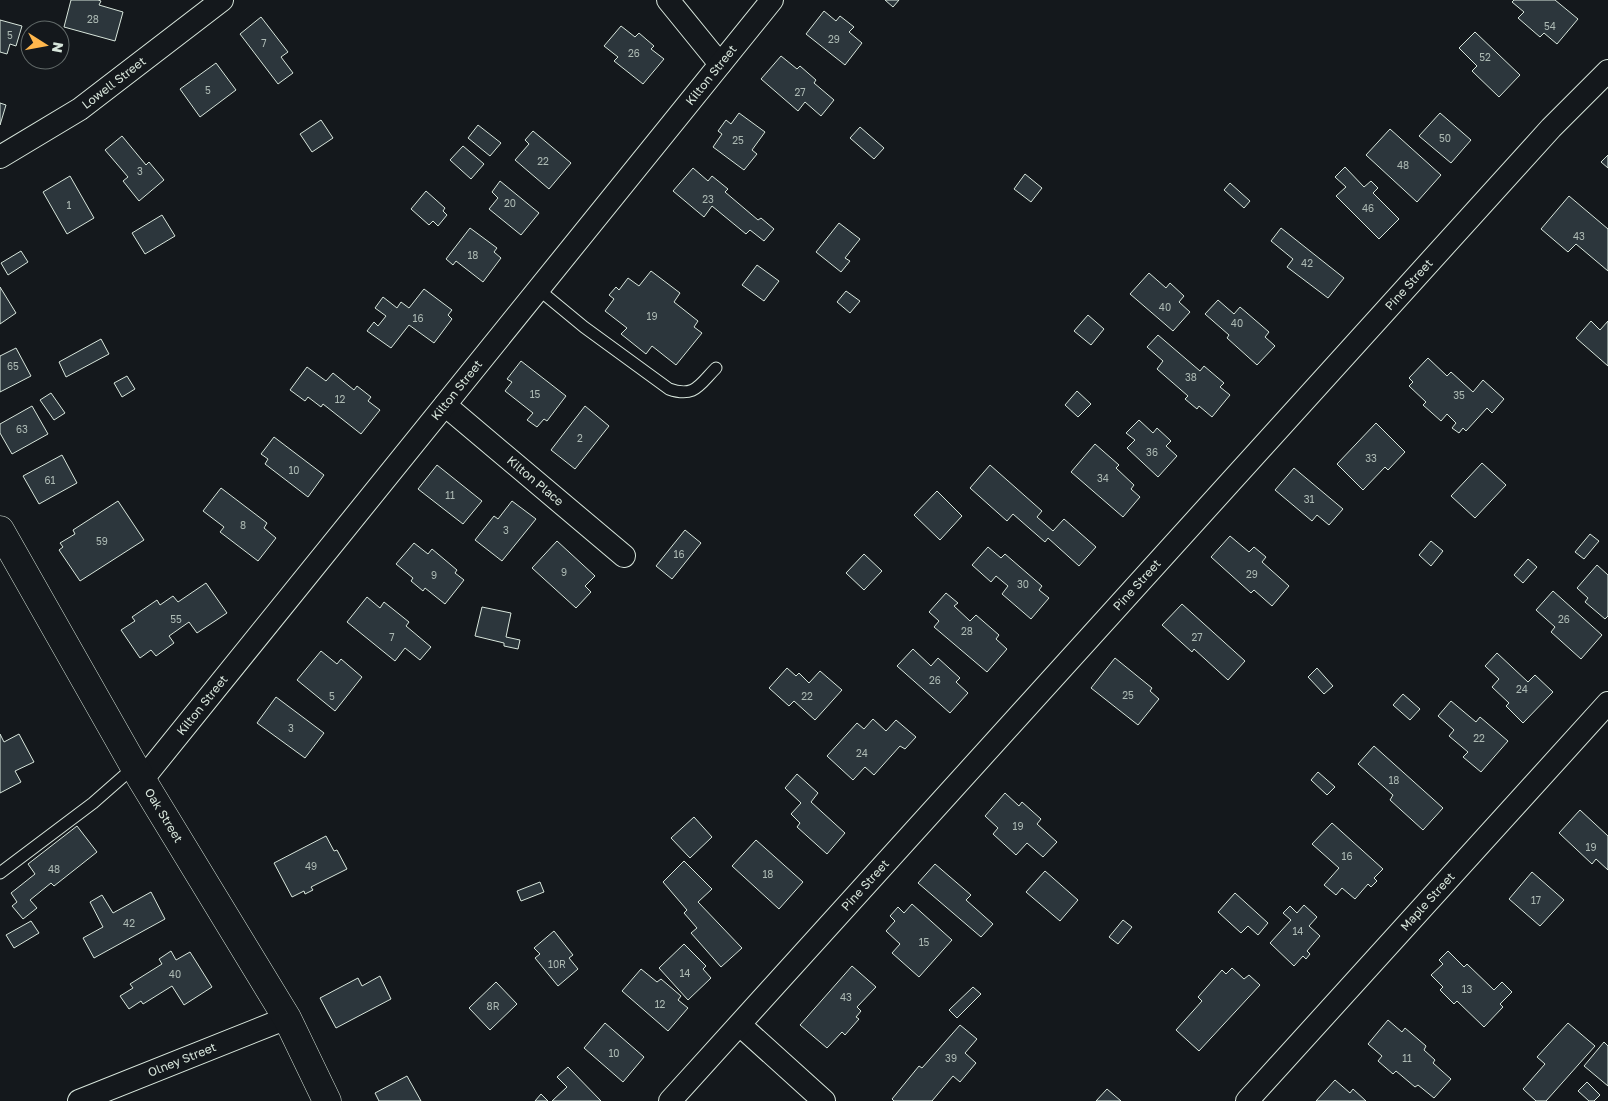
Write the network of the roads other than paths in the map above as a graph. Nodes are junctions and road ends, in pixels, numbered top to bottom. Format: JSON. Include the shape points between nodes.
{"nodes":[{"id":1,"x":222,"y":0,"type":"edge"},
{"id":2,"x":668,"y":0,"type":"edge"},
{"id":3,"x":772,"y":0,"type":"edge"},
{"id":4,"x":720,"y":64,"type":"junction"},
{"id":5,"x":1608,"y":71,"type":"edge"},
{"id":6,"x":0,"y":157,"type":"edge"},
{"id":7,"x":538,"y":289,"type":"junction"},
{"id":8,"x":716,"y":368,"type":"dead end"},
{"id":9,"x":445,"y":405,"type":"junction"},
{"id":10,"x":0,"y":530,"type":"edge"},
{"id":11,"x":624,"y":556,"type":"dead end"},
{"id":12,"x":1608,"y":703,"type":"edge"},
{"id":13,"x":138,"y":774,"type":"junction"},
{"id":14,"x":0,"y":873,"type":"edge"},
{"id":15,"x":287,"y":1018,"type":"junction"},
{"id":16,"x":740,"y":1025,"type":"junction"},
{"id":17,"x":79,"y":1101,"type":"edge"},
{"id":18,"x":327,"y":1101,"type":"edge"},
{"id":19,"x":670,"y":1101,"type":"edge"},
{"id":20,"x":824,"y":1101,"type":"edge"},
{"id":21,"x":1247,"y":1101,"type":"edge"}],
"edges":[{"from":1,"to":6,"type":"street","name":"Lowell Street","via":[[80,109]]},
{"from":2,"to":4,"type":"street"},
{"from":3,"to":4,"type":"street","name":"Kilton Street"},
{"from":4,"to":7,"type":"street","name":"Kilton Street"},
{"from":5,"to":16,"type":"street","name":"Pine Street","via":[[1551,128]]},
{"from":7,"to":8,"type":"lane","via":[[584,328],[669,389],[681,393],[693,391]]},
{"from":7,"to":9,"type":"street","name":"Kilton Street"},
{"from":9,"to":11,"type":"street","name":"Kilton Place"},
{"from":9,"to":13,"type":"street","name":"Kilton Street"},
{"from":10,"to":13,"type":"street","name":"Oak Street"},
{"from":12,"to":21,"type":"street","name":"Maple Street"},
{"from":13,"to":14,"type":"lane","via":[[93,803]]},
{"from":13,"to":15,"type":"street","name":"Oak Street"},
{"from":15,"to":17,"type":"street","name":"Olney Street"},
{"from":15,"to":18,"type":"street","name":"Oak Street"},
{"from":16,"to":19,"type":"street","name":"Pine Street"},
{"from":16,"to":20,"type":"street"}]}
